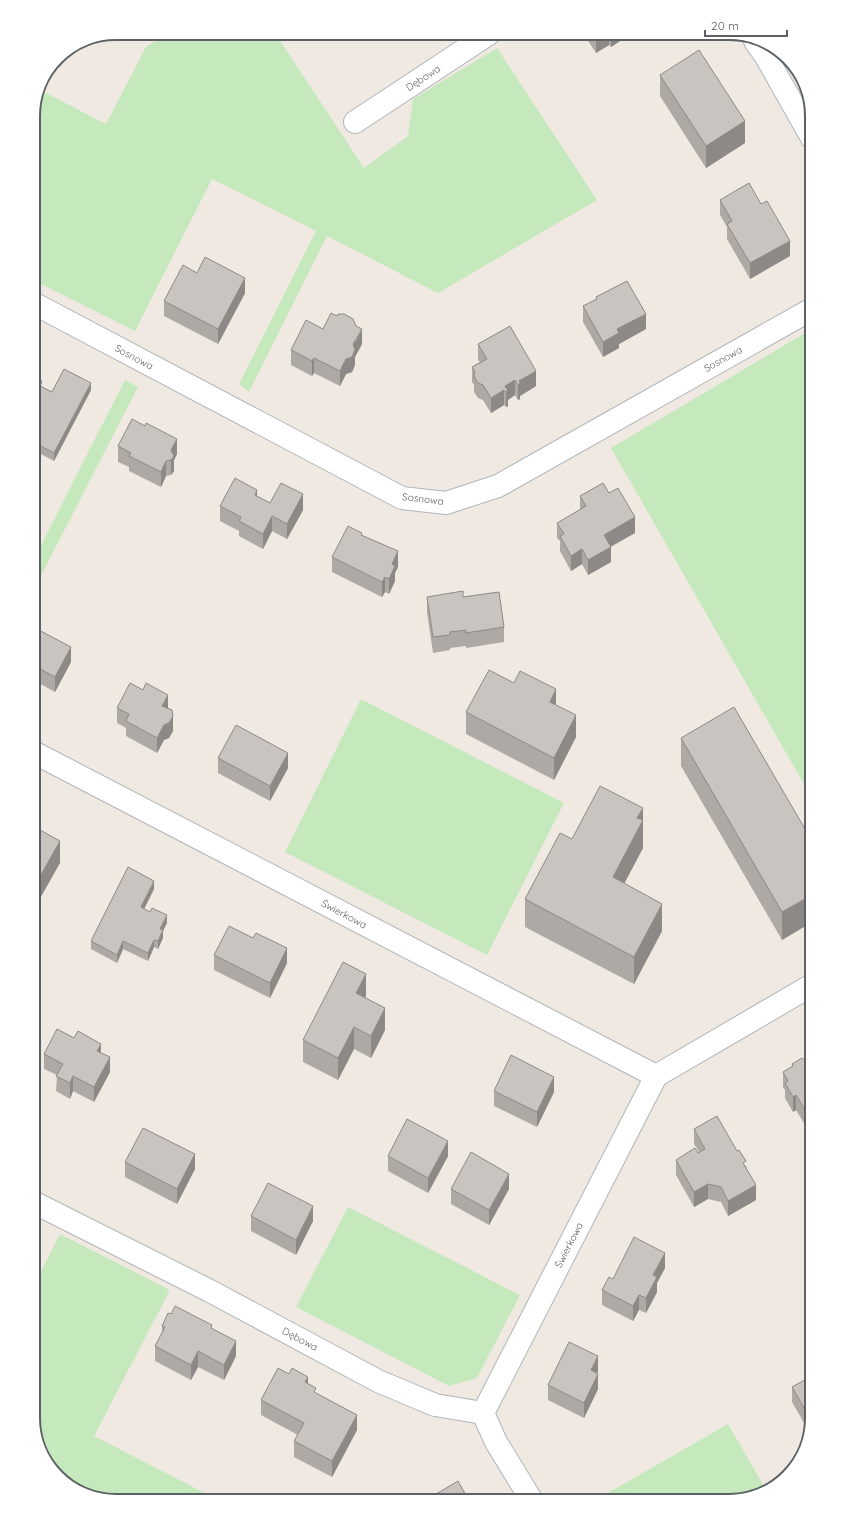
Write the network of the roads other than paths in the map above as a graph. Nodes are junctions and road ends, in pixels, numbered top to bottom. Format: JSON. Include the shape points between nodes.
{"nodes":[{"id":1,"x":479,"y":40,"type":"edge"},
{"id":2,"x":759,"y":46,"type":"edge"},
{"id":3,"x":355,"y":122,"type":"dead end"},
{"id":4,"x":805,"y":126,"type":"edge"},
{"id":5,"x":40,"y":307,"type":"edge"},
{"id":6,"x":805,"y":313,"type":"edge"},
{"id":7,"x":40,"y":756,"type":"edge"},
{"id":8,"x":805,"y":989,"type":"edge"},
{"id":9,"x":656,"y":1076,"type":"junction"},
{"id":10,"x":40,"y":1206,"type":"edge"},
{"id":11,"x":483,"y":1413,"type":"junction"},
{"id":12,"x":528,"y":1494,"type":"edge"}],
"edges":[{"from":1,"to":3,"type":"street","name":"Dębowa"},
{"from":2,"to":4,"type":"street"},
{"from":5,"to":6,"type":"street","name":"Sosnowa","via":[[402,498],[446,503],[498,486]]},
{"from":7,"to":9,"type":"street","name":"Świerkowa"},
{"from":8,"to":9,"type":"street"},
{"from":9,"to":11,"type":"street","name":"Świerkowa"},
{"from":10,"to":11,"type":"street","name":"Dębowa","via":[[210,1291],[378,1381],[435,1405]]},
{"from":11,"to":12,"type":"street","via":[[496,1442]]}]}
